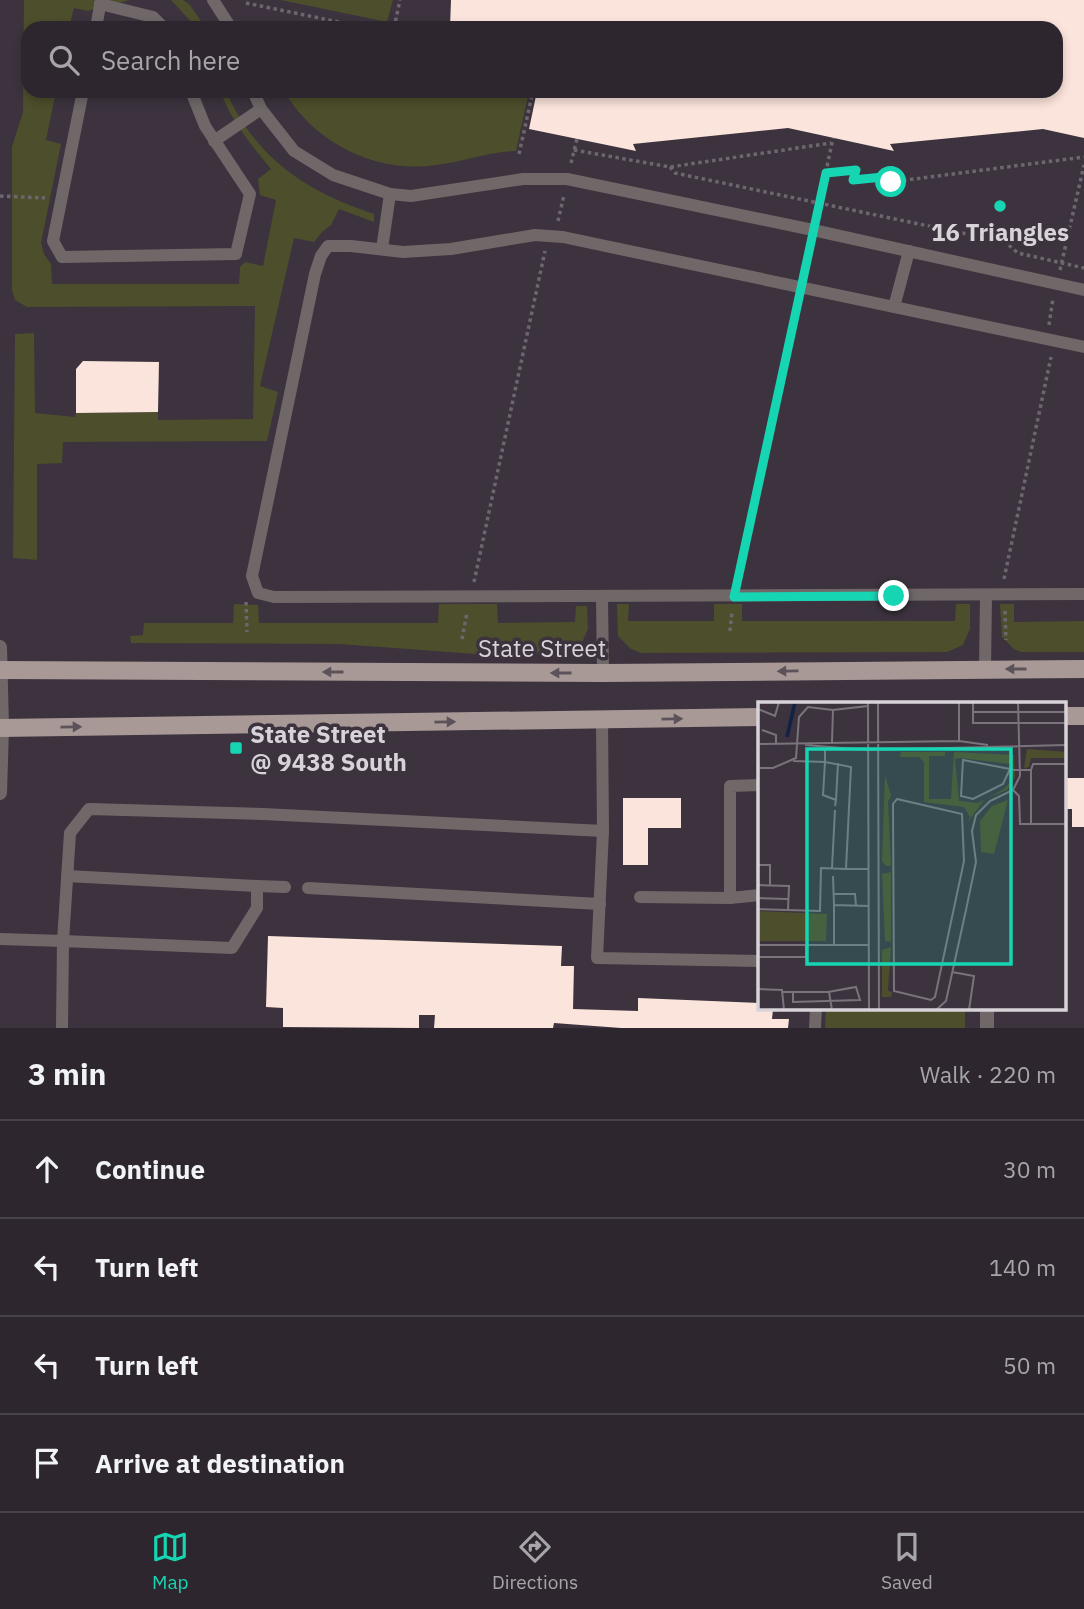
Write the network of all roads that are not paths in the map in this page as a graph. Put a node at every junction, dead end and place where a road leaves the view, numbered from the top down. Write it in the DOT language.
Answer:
graph roads {
  1 [pos="213,0"];
  2 [pos="101,2"];
  3 [pos="97,21"];
  4 [pos="157,21"];
  5 [pos="226,21"];
  6 [pos="82,98"];
  7 [pos="194,98"];
  8 [pos="256,98"];
  9 [pos="261,109"];
  10 [pos="214,141"];
  11 [pos="390,194"];
  12 [pos="382,249"];
  13 [pos="909,251"];
  14 [pos="1084,290"];
  15 [pos="894,307"];
  16 [pos="1084,347"];
  17 [pos="1084,594"];
  18 [pos="986,595"];
  19 [pos="602,597"];
  20 [pos="0,647"];
  21 [pos="985,669"];
  22 [pos="1084,669"];
  23 [pos="0,670"];
  24 [pos="603,673"];
  25 [pos="1066,716"];
  26 [pos="1084,716"];
  27 [pos="758,718"];
  28 [pos="602,720"];
  29 [pos="1,728"];
  30 [pos="758,785"];
  31 [pos="0,793"];
  32 [pos="603,831"];
  33 [pos="67,876"];
  34 [pos="257,886"];
  35 [pos="285,887"];
  36 [pos="308,888"];
  37 [pos="758,895"];
  38 [pos="640,897"];
  39 [pos="730,898"];
  40 [pos="600,904"];
  41 [pos="0,939"];
  42 [pos="63,942"];
  43 [pos="758,961"];
  44 [pos="816,1010"];
  45 [pos="987,1010"];
  46 [pos="62,1028"];
  47 [pos="815,1028"];
  48 [pos="987,1028"];
  1 -- 5 [label="lane"];
  2 -- 3 [label="lane"];
  2 -- 4 [label="lane"];
  6 -- 10 [label="lane"];
  7 -- 10 [label="lane"];
  8 -- 9 [label="lane"];
  9 -- 10 [label="lane"];
  9 -- 11 [label="lane"];
  11 -- 12 [label="lane"];
  11 -- 13 [label="lane"];
  12 -- 15 [label="lane"];
  12 -- 19 [label="lane"];
  13 -- 14 [label="lane"];
  13 -- 15 [label="lane"];
  15 -- 16 [label="lane"];
  17 -- 18 [label="lane"];
  18 -- 19 [label="lane"];
  18 -- 21 [label="lane"];
  19 -- 24 [label="lane"];
  20 -- 23 [label="street"];
  22 -- 21 [label="main road, State Street, one-way"];
  21 -- 24 [label="main road, State Street, one-way"];
  24 -- 23 [label="main road, State Street, one-way"];
  23 -- 29 [label="street"];
  25 -- 26 [label="main road"];
  28 -- 27 [label="main road, one-way"];
  29 -- 28 [label="main road, one-way"];
  28 -- 32 [label="lane"];
  29 -- 31 [label="street"];
  30 -- 39 [label="lane"];
  32 -- 33 [label="lane"];
  32 -- 40 [label="lane"];
  33 -- 34 [label="lane"];
  33 -- 42 [label="lane"];
  34 -- 35 [label="lane"];
  34 -- 42 [label="lane"];
  36 -- 40 [label="lane"];
  37 -- 39 [label="lane"];
  38 -- 39 [label="lane"];
  40 -- 43 [label="lane"];
  41 -- 42 [label="lane"];
  42 -- 46 [label="lane"];
  44 -- 47 [label="lane"];
  45 -- 48 [label="street"];
}
